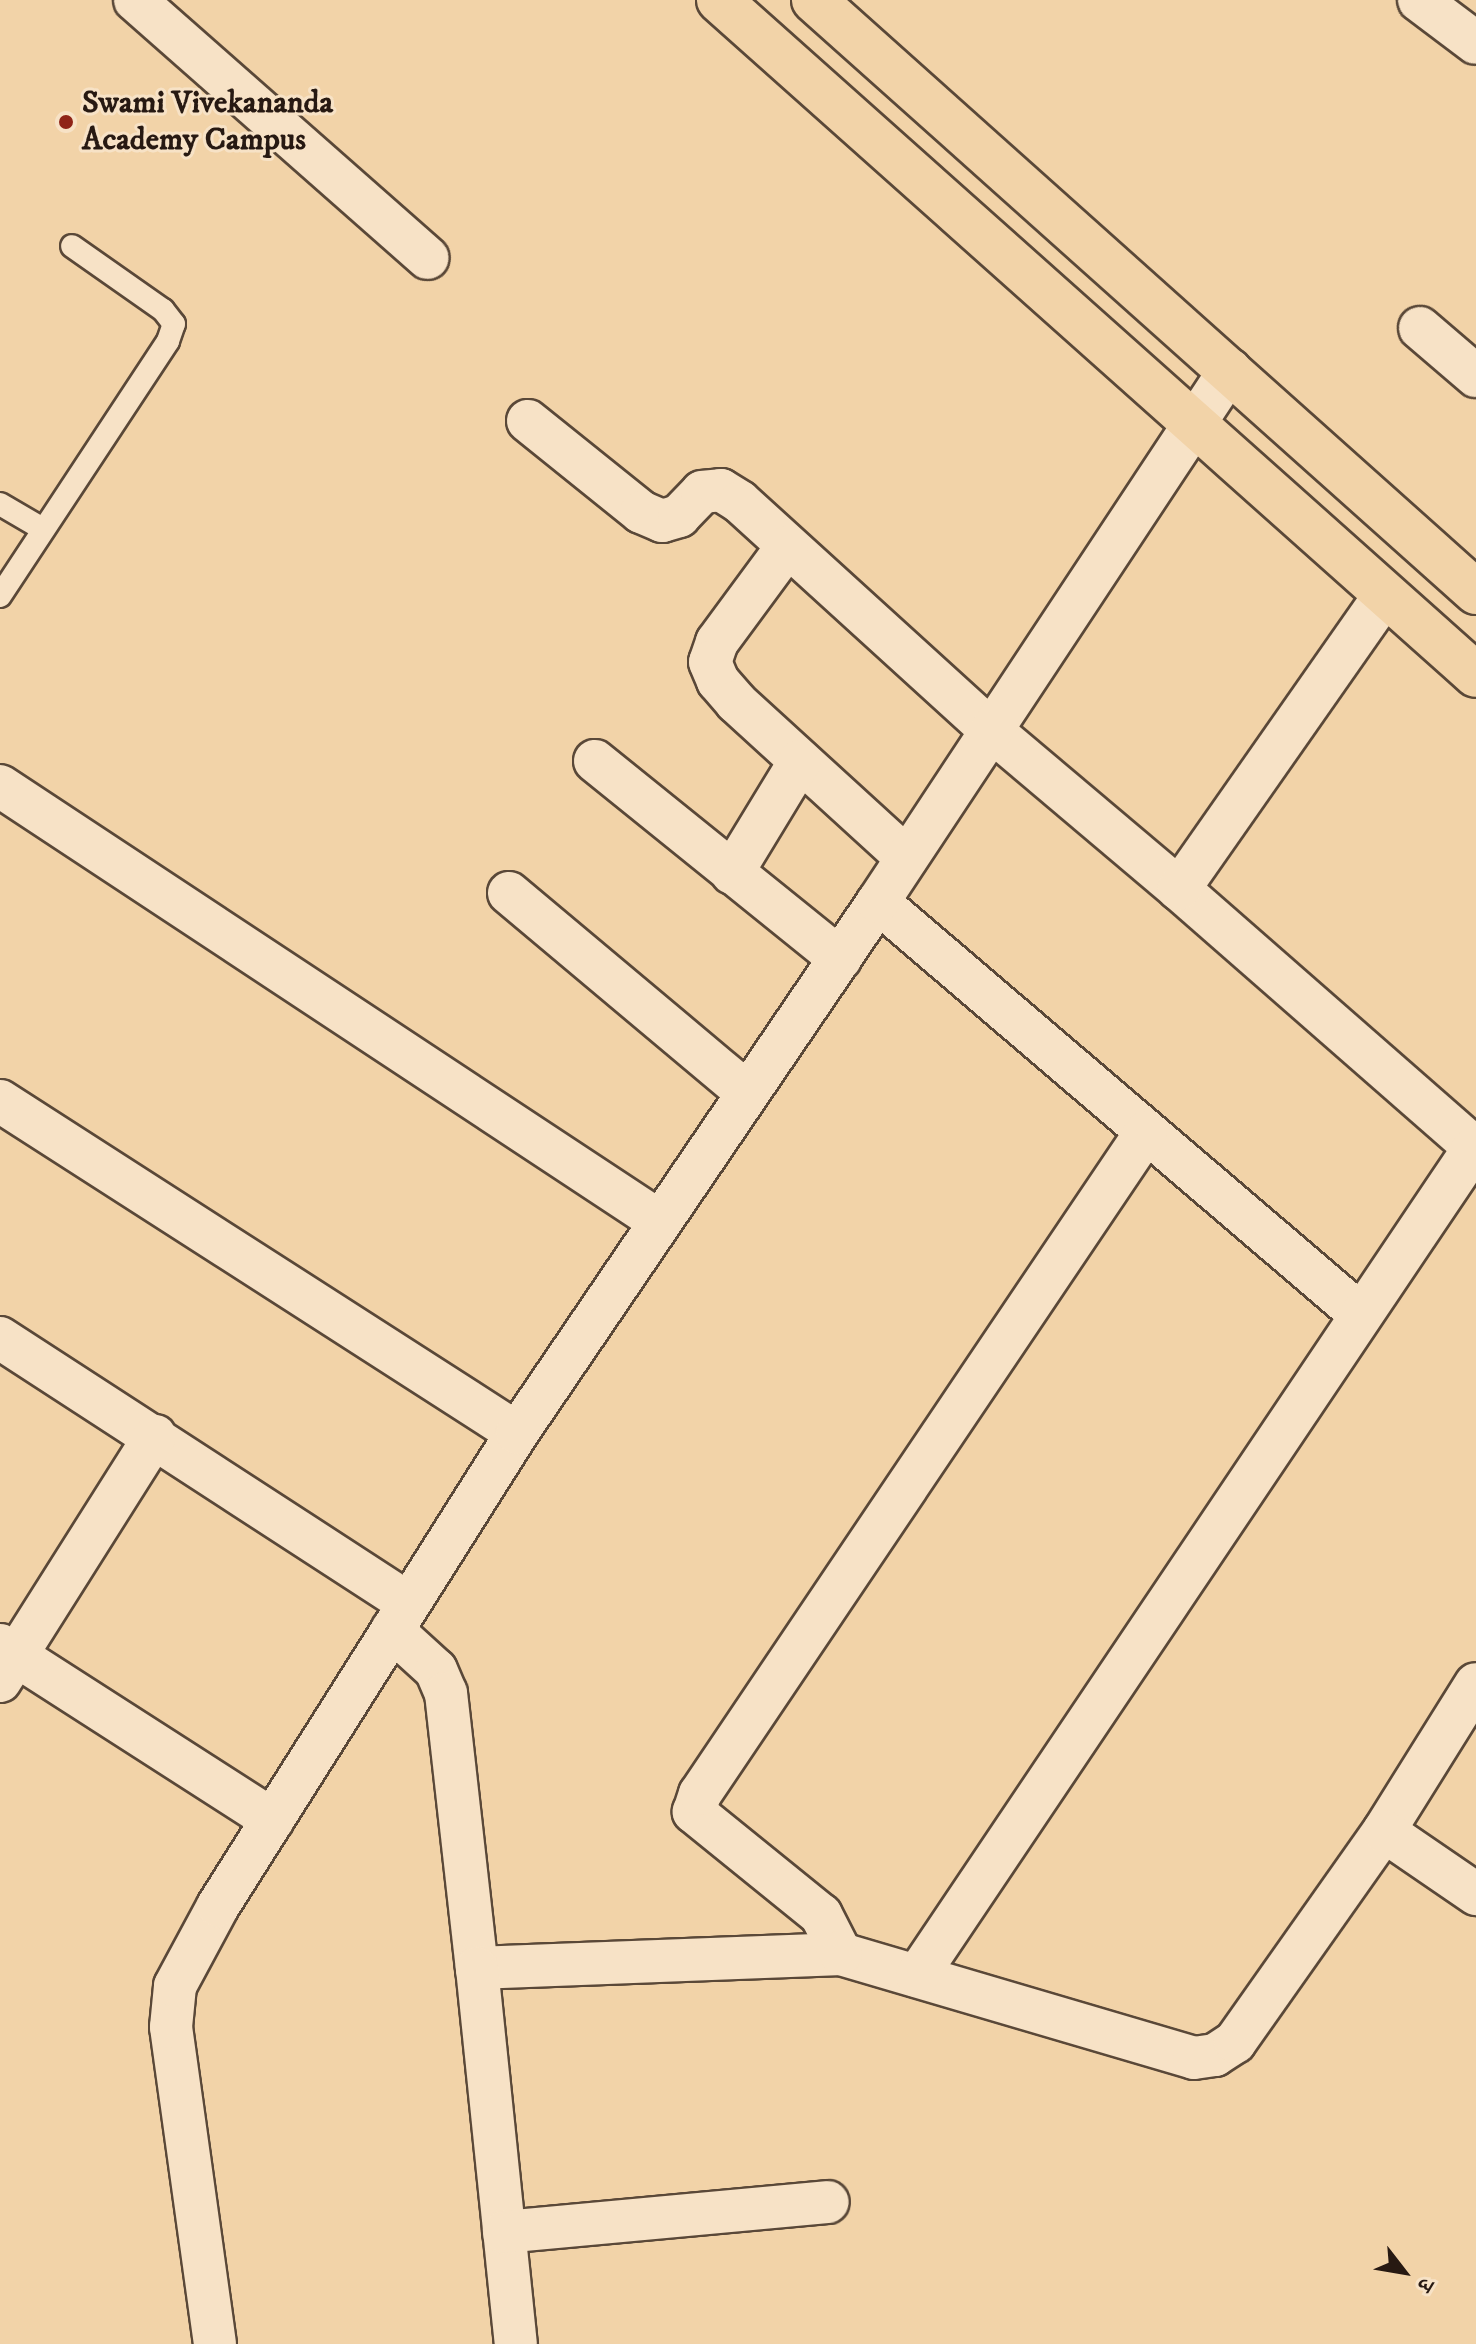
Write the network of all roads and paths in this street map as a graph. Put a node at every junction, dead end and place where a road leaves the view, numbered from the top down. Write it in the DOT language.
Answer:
graph roads {
  1 [pos="135,0"];
  2 [pos="719,0"];
  3 [pos="814,0"];
  4 [pos="1419,0"];
  5 [pos="1476,43"];
  6 [pos="72,246"];
  7 [pos="428,258"];
  8 [pos="1420,328"];
  9 [pos="1230,370"];
  10 [pos="1476,376"];
  11 [pos="528,421"];
  12 [pos="1192,422"];
  13 [pos="0,504"];
  14 [pos="43,529"];
  15 [pos="787,547"];
  16 [pos="1476,592"];
  17 [pos="0,596"];
  18 [pos="1384,596"];
  19 [pos="1476,675"];
  20 [pos="991,730"];
  21 [pos="595,761"];
  22 [pos="800,761"];
  23 [pos="0,786"];
  24 [pos="907,858"];
  25 [pos="732,873"];
  26 [pos="1179,889"];
  27 [pos="509,893"];
  28 [pos="878,902"];
  29 [pos="840,959"];
  30 [pos="747,1093"];
  31 [pos="0,1101"];
  32 [pos="1146,1132"];
  33 [pos="1475,1149"];
  34 [pos="659,1221"];
  35 [pos="1361,1315"];
  36 [pos="0,1338"];
  37 [pos="517,1433"];
  38 [pos="155,1436"];
  39 [pos="400,1616"];
  40 [pos="5,1660"];
  41 [pos="1476,1684"];
  42 [pos="273,1820"];
  43 [pos="1384,1831"];
  44 [pos="1476,1894"];
  45 [pos="841,1954"];
  46 [pos="477,1968"];
  47 [pos="917,1976"];
  48 [pos="828,2202"];
  49 [pos="504,2232"];
  50 [pos="215,2344"];
  51 [pos="516,2344"];
  1 -- 7 [label="street"];
  2 -- 12 [label="main road"];
  3 -- 9 [label="main road"];
  4 -- 5 [label="street"];
  6 -- 14 [label="lane"];
  8 -- 10 [label="street"];
  9 -- 12 [label="street"];
  9 -- 16 [label="main road"];
  11 -- 15 [label="street"];
  12 -- 18 [label="main road"];
  12 -- 20 [label="street"];
  13 -- 14 [label="lane"];
  14 -- 17 [label="lane"];
  15 -- 20 [label="street"];
  15 -- 22 [label="street"];
  18 -- 19 [label="main road"];
  18 -- 26 [label="street"];
  20 -- 24 [label="street"];
  20 -- 26 [label="street"];
  21 -- 25 [label="street"];
  22 -- 24 [label="street"];
  22 -- 25 [label="street"];
  23 -- 34 [label="street"];
  24 -- 28 [label="street"];
  25 -- 29 [label="street"];
  26 -- 33 [label="street"];
  27 -- 30 [label="street"];
  28 -- 29 [label="street"];
  28 -- 32 [label="street"];
  29 -- 30 [label="street"];
  30 -- 34 [label="street"];
  31 -- 37 [label="street"];
  32 -- 35 [label="street"];
  32 -- 45 [label="street"];
  33 -- 35 [label="street"];
  34 -- 37 [label="street"];
  35 -- 47 [label="street"];
  36 -- 38 [label="street"];
  37 -- 39 [label="street"];
  38 -- 39 [label="street"];
  38 -- 40 [label="street"];
  39 -- 42 [label="street"];
  39 -- 46 [label="street"];
  40 -- 42 [label="street"];
  41 -- 43 [label="street"];
  42 -- 50 [label="street"];
  43 -- 44 [label="street"];
  43 -- 47 [label="street"];
  45 -- 46 [label="street"];
  45 -- 47 [label="street"];
  46 -- 49 [label="street"];
  48 -- 49 [label="street"];
  49 -- 51 [label="street"];
}
